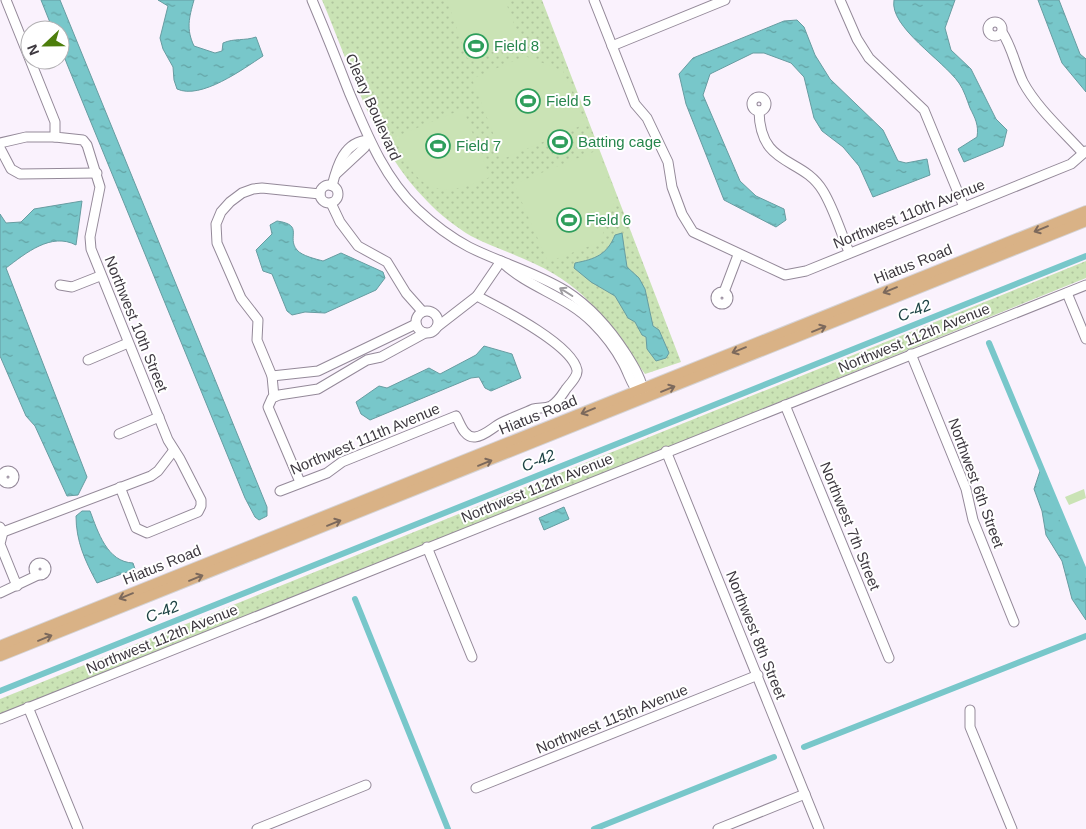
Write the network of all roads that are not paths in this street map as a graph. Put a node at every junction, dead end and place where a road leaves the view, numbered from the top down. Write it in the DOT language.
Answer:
graph roads {
  1 [pos="6,0"];
  2 [pos="312,0"];
  3 [pos="594,0"];
  4 [pos="724,0"];
  5 [pos="840,0"];
  6 [pos="1002,32"];
  7 [pos="612,46"];
  8 [pos="759,111"];
  9 [pos="55,137"];
  10 [pos="369,140"];
  11 [pos="0,143"];
  12 [pos="0,148"];
  13 [pos="1084,152"];
  14 [pos="97,173"];
  15 [pos="332,186"];
  16 [pos="320,194"];
  17 [pos="331,203"];
  18 [pos="964,207"];
  19 [pos="1086,211"];
  20 [pos="1086,221"];
  21 [pos="849,252"];
  22 [pos="738,255"];
  23 [pos="501,261"];
  24 [pos="100,276"];
  25 [pos="60,285"];
  26 [pos="1086,286"];
  27 [pos="724,292"];
  28 [pos="1068,293"];
  29 [pos="478,296"];
  30 [pos="422,311"];
  31 [pos="416,324"];
  32 [pos="437,327"];
  33 [pos="425,333"];
  34 [pos="1086,339"];
  35 [pos="128,343"];
  36 [pos="911,354"];
  37 [pos="88,360"];
  38 [pos="272,376"];
  39 [pos="641,393"];
  40 [pos="274,397"];
  41 [pos="785,404"];
  42 [pos="159,417"];
  43 [pos="119,434"];
  44 [pos="174,450"];
  45 [pos="666,451"];
  46 [pos="300,482"];
  47 [pos="120,487"];
  48 [pos="280,490"];
  49 [pos="2,530"];
  50 [pos="427,548"];
  51 [pos="38,575"];
  52 [pos="17,586"];
  53 [pos="0,593"];
  54 [pos="1014,622"];
  55 [pos="0,646"];
  56 [pos="0,656"];
  57 [pos="472,657"];
  58 [pos="889,658"];
  59 [pos="758,674"];
  60 [pos="28,707"];
  61 [pos="970,710"];
  62 [pos="0,719"];
  63 [pos="366,785"];
  64 [pos="476,788"];
  65 [pos="806,794"];
  66 [pos="78,829"];
  67 [pos="257,829"];
  68 [pos="718,829"];
  69 [pos="819,829"];
  70 [pos="1012,829"];
  1 -- 9 [label="street"];
  2 -- 10 [label="street, Cleary Boulevard"];
  3 -- 7 [label="street, Northwest 110th Avenue"];
  4 -- 7 [label="street"];
  5 -- 18 [label="street"];
  6 -- 13 [label="street"];
  7 -- 22 [label="street, Northwest 110th Avenue"];
  8 -- 21 [label="street"];
  9 -- 11 [label="street"];
  9 -- 14 [label="street, Northwest 10th Street"];
  10 -- 15 [label="street"];
  10 -- 23 [label="street, Cleary Boulevard"];
  12 -- 14 [label="street"];
  13 -- 18 [label="street, Northwest 110th Avenue"];
  14 -- 24 [label="street, Northwest 10th Street"];
  15 -- 16 [label="street"];
  15 -- 17 [label="street"];
  16 -- 17 [label="street"];
  16 -- 38 [label="street"];
  17 -- 30 [label="street"];
  18 -- 21 [label="street, Northwest 110th Avenue"];
  19 -- 39 [label="main road, Hiatus Road, one-way"];
  39 -- 20 [label="main road, Hiatus Road, one-way"];
  21 -- 22 [label="street, Northwest 110th Avenue"];
  22 -- 27 [label="street"];
  23 -- 29 [label="street"];
  23 -- 39 [label="street, Cleary Boulevard"];
  24 -- 25 [label="street"];
  24 -- 35 [label="street, Northwest 10th Street"];
  26 -- 28 [label="street, Northwest 112th Avenue"];
  28 -- 34 [label="street"];
  28 -- 36 [label="street, Northwest 112th Avenue"];
  29 -- 32 [label="street"];
  29 -- 46 [label="street, Northwest 111th Avenue"];
  30 -- 31 [label="street"];
  30 -- 32 [label="street"];
  31 -- 33 [label="street"];
  31 -- 38 [label="street"];
  32 -- 33 [label="street"];
  33 -- 40 [label="street"];
  35 -- 37 [label="street"];
  35 -- 42 [label="street, Northwest 10th Street"];
  36 -- 41 [label="street, Northwest 112th Avenue"];
  36 -- 54 [label="street, Northwest 6th Street"];
  38 -- 40 [label="street"];
  39 -- 55 [label="main road, Hiatus Road, one-way"];
  56 -- 39 [label="main road, Hiatus Road, one-way"];
  40 -- 46 [label="street"];
  41 -- 45 [label="street, Northwest 112th Avenue"];
  41 -- 58 [label="street, Northwest 7th Street"];
  42 -- 43 [label="street"];
  42 -- 44 [label="street, Northwest 10th Street"];
  44 -- 47 [label="street"];
  44 -- 47 [label="street, Northwest 10th Street"];
  45 -- 50 [label="street, Northwest 112th Avenue"];
  45 -- 59 [label="street, Northwest 8th Street"];
  46 -- 48 [label="street, Northwest 111th Avenue"];
  47 -- 49 [label="street"];
  49 -- 52 [label="street"];
  50 -- 57 [label="street"];
  50 -- 60 [label="street, Northwest 112th Avenue"];
  51 -- 52 [label="street"];
  52 -- 53 [label="street"];
  59 -- 64 [label="street, Northwest 115th Avenue"];
  59 -- 65 [label="street, Northwest 8th Street"];
  60 -- 62 [label="street, Northwest 112th Avenue"];
  60 -- 66 [label="street"];
  61 -- 70 [label="street"];
  63 -- 67 [label="street"];
  65 -- 68 [label="street"];
  65 -- 69 [label="street, Northwest 8th Street"];
}
